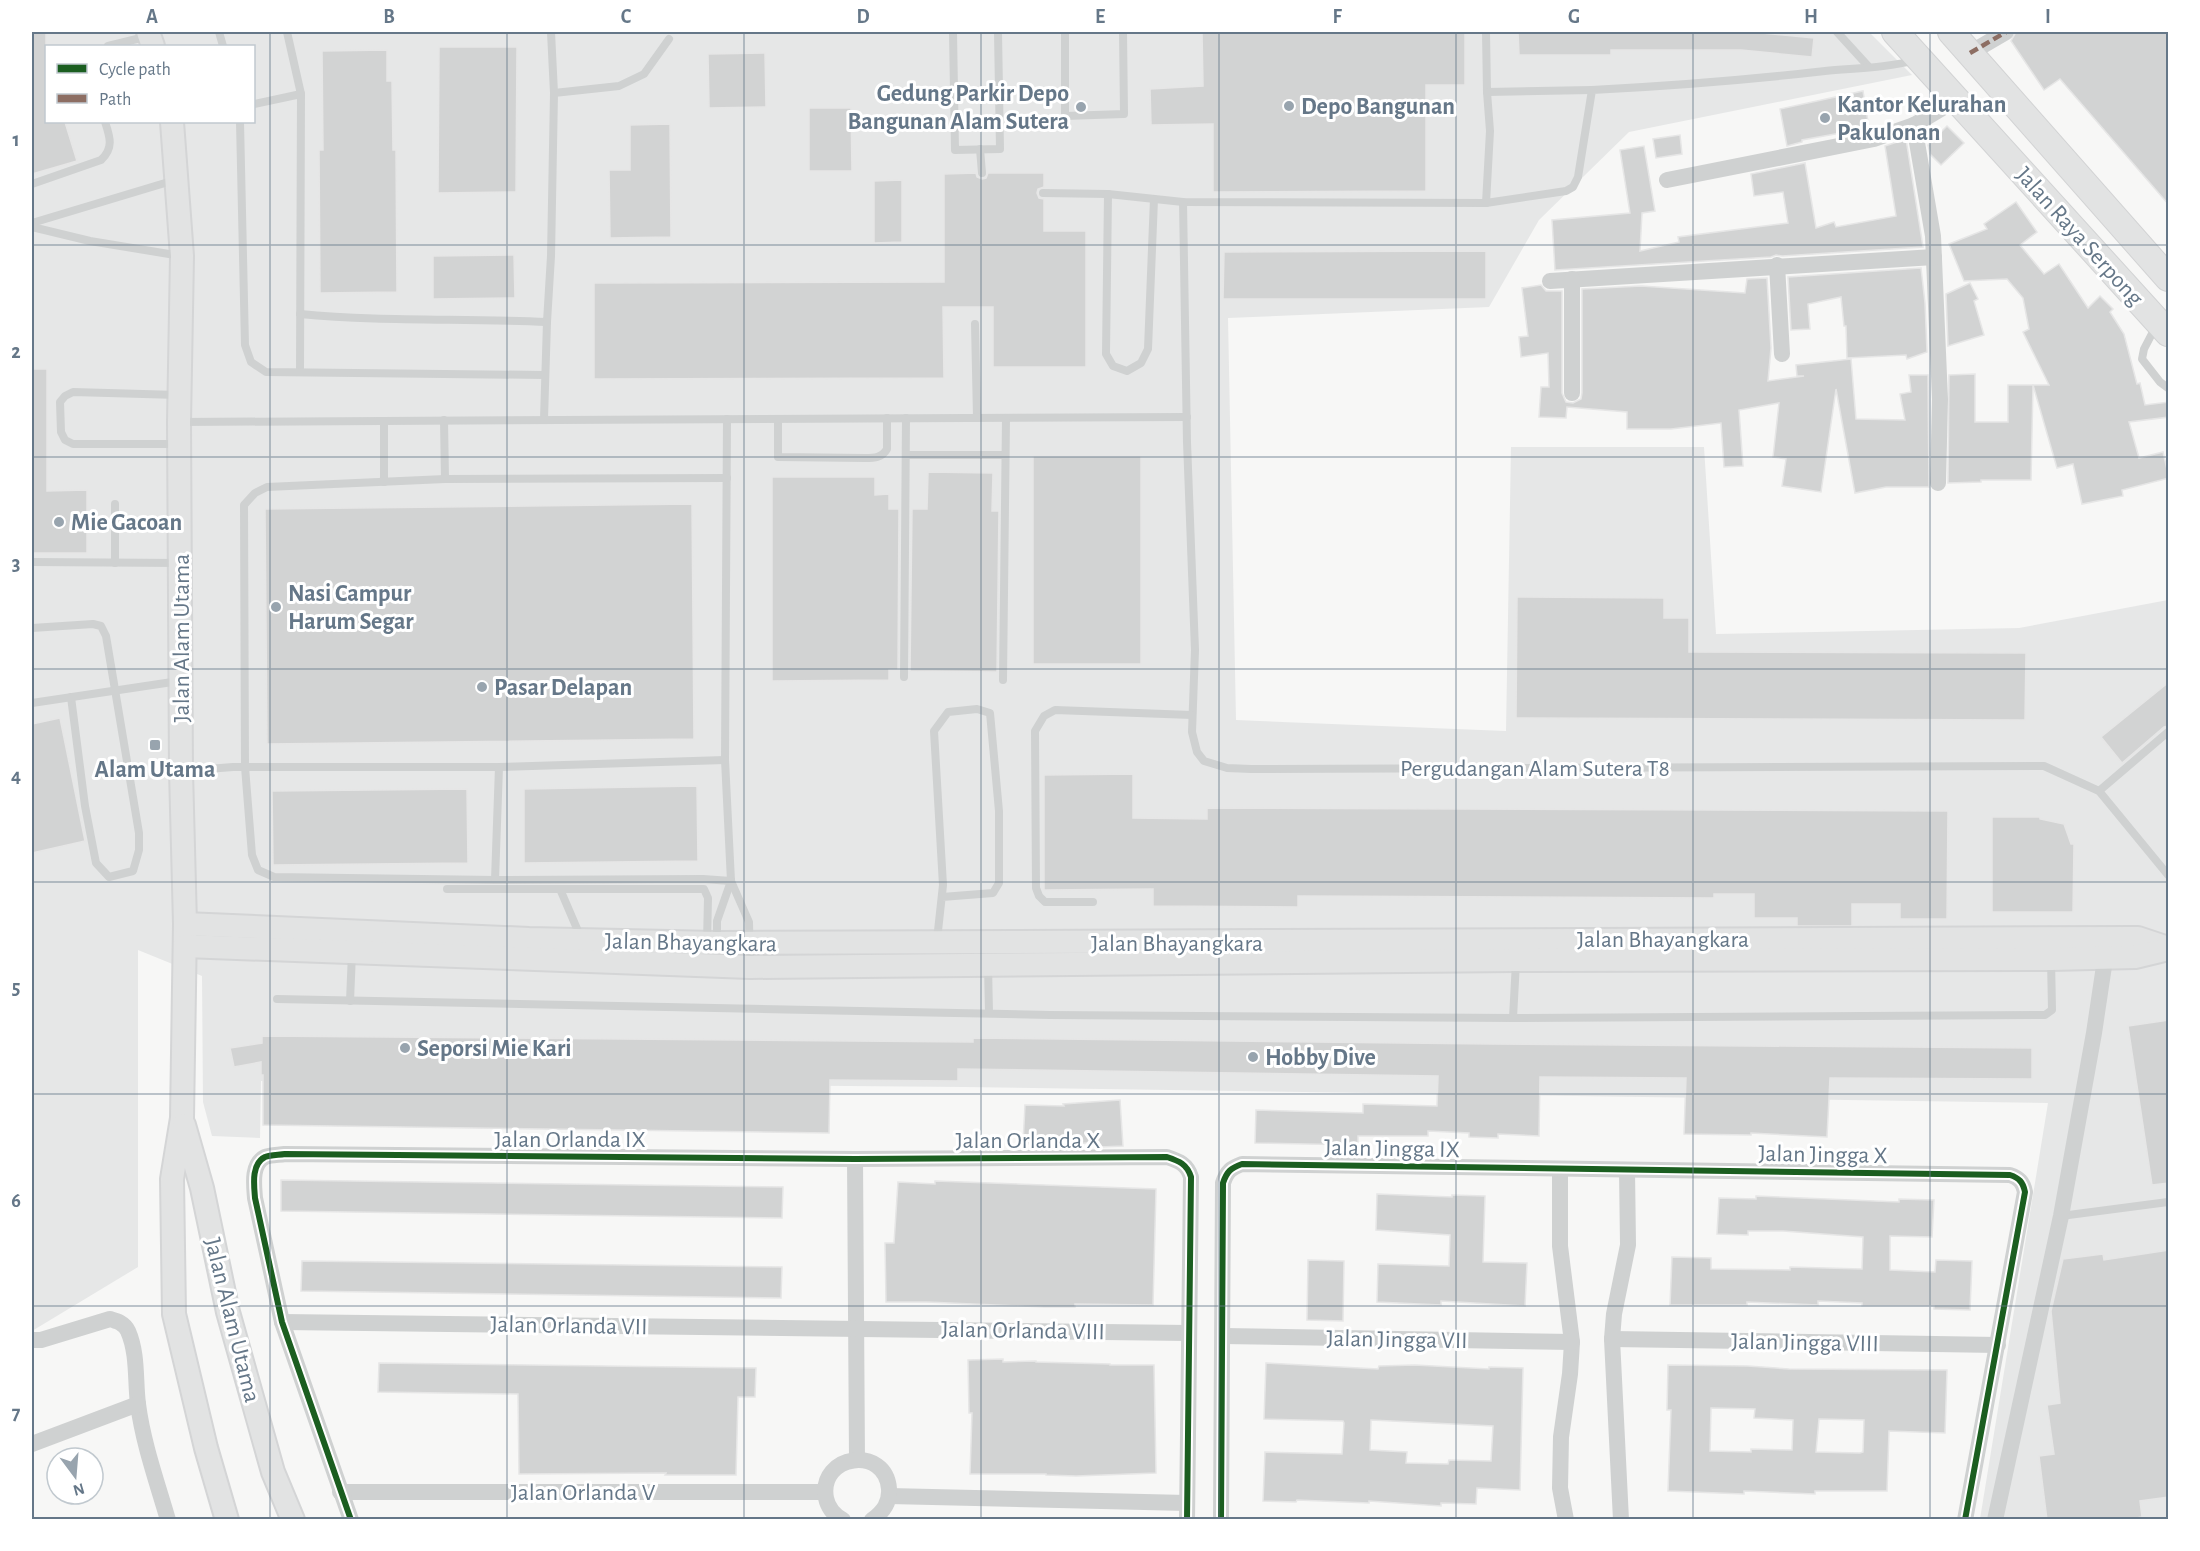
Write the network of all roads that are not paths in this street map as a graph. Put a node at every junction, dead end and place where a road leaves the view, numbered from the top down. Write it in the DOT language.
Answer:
graph roads {
  1 [pos="287,32"];
  2 [pos="551,32"];
  3 [pos="953,32"];
  4 [pos="998,32"];
  5 [pos="1065,32"];
  6 [pos="1123,32"];
  7 [pos="1486,32"];
  8 [pos="1838,32"];
  9 [pos="1895,32"];
  10 [pos="1951,32"];
  11 [pos="2006,32"];
  12 [pos="150,38"];
  13 [pos="669,39"];
  14 [pos="113,45"];
  15 [pos="1970,53"];
  16 [pos="1918,59"];
  17 [pos="1868,66"];
  18 [pos="1592,90"];
  19 [pos="1487,92"];
  20 [pos="554,93"];
  21 [pos="301,94"];
  22 [pos="1956,100"];
  23 [pos="255,104"];
  24 [pos="105,123"];
  25 [pos="172,123"];
  26 [pos="240,123"];
  27 [pos="1914,125"];
  28 [pos="980,149"];
  29 [pos="982,173"];
  30 [pos="176,179"];
  31 [pos="1667,180"];
  32 [pos="32,184"];
  33 [pos="1044,193"];
  34 [pos="1108,194"];
  35 [pos="1154,200"];
  36 [pos="1184,202"];
  37 [pos="1486,203"];
  38 [pos="32,223"];
  39 [pos="32,227"];
  40 [pos="182,256"];
  41 [pos="1934,257"];
  42 [pos="1776,265"];
  43 [pos="2169,278"];
  44 [pos="1572,279"];
  45 [pos="1550,281"];
  46 [pos="300,314"];
  47 [pos="547,322"];
  48 [pos="975,324"];
  49 [pos="2163,328"];
  50 [pos="1782,354"];
  51 [pos="300,372"];
  52 [pos="544,375"];
  53 [pos="2169,388"];
  54 [pos="1572,393"];
  55 [pos="179,396"];
  56 [pos="1187,417"];
  57 [pos="887,418"];
  58 [pos="906,418"];
  59 [pos="977,418"];
  60 [pos="1006,418"];
  61 [pos="544,419"];
  62 [pos="728,419"];
  63 [pos="778,419"];
  64 [pos="444,420"];
  65 [pos="384,421"];
  66 [pos="179,433"];
  67 [pos="906,455"];
  68 [pos="1005,455"];
  69 [pos="727,478"];
  70 [pos="444,479"];
  71 [pos="384,482"];
  72 [pos="1938,483"];
  73 [pos="115,504"];
  74 [pos="32,562"];
  75 [pos="115,563"];
  76 [pos="180,563"];
  77 [pos="32,628"];
  78 [pos="904,677"];
  79 [pos="1003,680"];
  80 [pos="182,681"];
  81 [pos="116,691"];
  82 [pos="71,697"];
  83 [pos="32,703"];
  84 [pos="1192,715"];
  85 [pos="2169,732"];
  86 [pos="724,760"];
  87 [pos="245,767"];
  88 [pos="499,767"];
  89 [pos="181,771"];
  90 [pos="2099,790"];
  91 [pos="2169,875"];
  92 [pos="495,880"];
  93 [pos="731,881"];
  94 [pos="447,889"];
  95 [pos="560,890"];
  96 [pos="942,897"];
  97 [pos="1093,902"];
  98 [pos="185,935"];
  99 [pos="583,941"];
  100 [pos="712,943"];
  101 [pos="751,943"];
  102 [pos="937,943"];
  103 [pos="2107,948"];
  104 [pos="2169,948"];
  105 [pos="352,952"];
  106 [pos="2051,958"];
  107 [pos="1516,960"];
  108 [pos="987,965"];
  109 [pos="713,966"];
  110 [pos="750,968"];
  111 [pos="277,999"];
  112 [pos="351,1001"];
  113 [pos="989,1013"];
  114 [pos="1513,1018"];
  115 [pos="182,1118"];
  116 [pos="855,1159"];
  117 [pos="1560,1169"];
  118 [pos="1627,1170"];
  119 [pos="2169,1202"];
  120 [pos="2061,1216"];
  121 [pos="282,1322"];
  122 [pos="856,1328"];
  123 [pos="1190,1333"];
  124 [pos="1223,1336"];
  125 [pos="1612,1339"];
  126 [pos="32,1340"];
  127 [pos="1572,1342"];
  128 [pos="1998,1345"];
  129 [pos="138,1404"];
  130 [pos="32,1444"];
  131 [pos="857,1460"];
  132 [pos="340,1492"];
  133 [pos="825,1492"];
  134 [pos="887,1507"];
  135 [pos="1187,1511"];
  136 [pos="835,1517"];
  137 [pos="168,1520"];
  138 [pos="228,1520"];
  139 [pos="293,1520"];
  140 [pos="351,1520"];
  141 [pos="872,1520"];
  142 [pos="1221,1520"];
  143 [pos="1566,1520"];
  144 [pos="1621,1520"];
  145 [pos="1965,1520"];
  146 [pos="1995,1520"];
  1 -- 21 [label="lane"];
  2 -- 20 [label="lane"];
  3 -- 28 [label="lane"];
  4 -- 28 [label="lane"];
  5 -- 6 [label="lane"];
  7 -- 19 [label="lane"];
  8 -- 17 [label="lane"];
  9 -- 16 [label="main road, Jalan Raya Serpong"];
  10 -- 15 [label="main road, Jalan Raya Serpong"];
  11 -- 15 [label="street"];
  12 -- 14 [label="lane"];
  13 -- 20 [label="lane"];
  15 -- 43 [label="main road, Jalan Raya Serpong"];
  16 -- 17 [label="lane"];
  16 -- 22 [label="main road, Jalan Raya Serpong"];
  17 -- 18 [label="lane"];
  18 -- 19 [label="lane"];
  18 -- 37 [label="lane"];
  19 -- 37 [label="lane"];
  20 -- 47 [label="lane"];
  21 -- 23 [label="lane"];
  21 -- 46 [label="lane"];
  22 -- 27 [label="street"];
  22 -- 49 [label="main road, Jalan Raya Serpong"];
  24 -- 32 [label="lane"];
  25 -- 30 [label="main road, Jalan Alam Utama"];
  26 -- 51 [label="lane"];
  27 -- 31 [label="street"];
  27 -- 41 [label="street"];
  28 -- 29 [label="lane"];
  30 -- 38 [label="lane"];
  30 -- 40 [label="main road, Jalan Alam Utama"];
  33 -- 34 [label="lane"];
  34 -- 35 [label="lane"];
  34 -- 35 [label="lane"];
  35 -- 36 [label="lane"];
  36 -- 37 [label="lane"];
  36 -- 56 [label="lane, Pergudangan Alam Sutera T8"];
  39 -- 40 [label="lane"];
  40 -- 55 [label="main road, Jalan Alam Utama"];
  41 -- 42 [label="street"];
  41 -- 72 [label="street"];
  42 -- 44 [label="street"];
  42 -- 50 [label="street"];
  44 -- 45 [label="street"];
  44 -- 54 [label="street"];
  46 -- 47 [label="lane"];
  46 -- 51 [label="lane"];
  47 -- 52 [label="lane"];
  48 -- 59 [label="lane"];
  49 -- 53 [label="lane"];
  51 -- 52 [label="lane"];
  52 -- 61 [label="lane"];
  55 -- 66 [label="main road, Jalan Alam Utama"];
  55 -- 66 [label="lane"];
  56 -- 60 [label="lane"];
  56 -- 84 [label="lane, Pergudangan Alam Sutera T8"];
  57 -- 58 [label="lane"];
  57 -- 63 [label="lane"];
  57 -- 63 [label="lane"];
  58 -- 59 [label="lane"];
  58 -- 67 [label="lane"];
  59 -- 60 [label="lane"];
  60 -- 68 [label="lane"];
  61 -- 62 [label="lane"];
  61 -- 64 [label="lane"];
  62 -- 63 [label="lane"];
  62 -- 69 [label="lane"];
  64 -- 65 [label="lane"];
  64 -- 70 [label="lane"];
  65 -- 66 [label="lane"];
  65 -- 71 [label="lane"];
  66 -- 76 [label="main road, Jalan Alam Utama"];
  67 -- 68 [label="lane"];
  67 -- 78 [label="lane"];
  68 -- 79 [label="lane"];
  69 -- 70 [label="lane"];
  69 -- 86 [label="lane"];
  70 -- 71 [label="lane"];
  71 -- 87 [label="lane"];
  73 -- 75 [label="lane"];
  74 -- 75 [label="lane"];
  75 -- 76 [label="lane"];
  76 -- 80 [label="main road, Jalan Alam Utama"];
  77 -- 81 [label="lane"];
  80 -- 81 [label="lane"];
  80 -- 89 [label="main road, Jalan Alam Utama"];
  81 -- 82 [label="lane"];
  81 -- 82 [label="lane"];
  82 -- 83 [label="lane"];
  84 -- 90 [label="lane, Pergudangan Alam Sutera T8"];
  84 -- 97 [label="lane"];
  85 -- 90 [label="lane"];
  86 -- 88 [label="lane"];
  86 -- 93 [label="lane"];
  87 -- 88 [label="lane"];
  87 -- 89 [label="lane"];
  87 -- 92 [label="lane"];
  88 -- 92 [label="lane"];
  89 -- 98 [label="main road, Jalan Alam Utama"];
  90 -- 91 [label="lane, Pergudangan Alam Sutera T8"];
  92 -- 93 [label="lane"];
  93 -- 100 [label="lane"];
  93 -- 101 [label="lane"];
  94 -- 95 [label="lane"];
  95 -- 99 [label="lane"];
  95 -- 100 [label="lane"];
  96 -- 96 [label="lane"];
  96 -- 102 [label="lane"];
  98 -- 99 [label="main road, Jalan Bhayangkara"];
  98 -- 105 [label="main road, Jalan Bhayangkara"];
  98 -- 115 [label="main road, Jalan Alam Utama"];
  99 -- 100 [label="main road, Jalan Bhayangkara"];
  100 -- 101 [label="main road, Jalan Bhayangkara"];
  100 -- 109 [label="lane"];
  101 -- 102 [label="main road, Jalan Bhayangkara"];
  101 -- 110 [label="lane"];
  102 -- 103 [label="main road, Jalan Bhayangkara"];
  103 -- 104 [label="main road, Jalan Bhayangkara"];
  103 -- 106 [label="main road, Jalan Bhayangkara"];
  103 -- 120 [label="street"];
  105 -- 109 [label="main road, Jalan Bhayangkara"];
  105 -- 112 [label="lane"];
  106 -- 107 [label="main road, Jalan Bhayangkara"];
  106 -- 114 [label="lane"];
  107 -- 108 [label="main road, Jalan Bhayangkara"];
  107 -- 114 [label="lane"];
  108 -- 110 [label="main road, Jalan Bhayangkara"];
  108 -- 113 [label="lane"];
  109 -- 110 [label="main road, Jalan Bhayangkara"];
  111 -- 112 [label="lane"];
  112 -- 113 [label="lane"];
  113 -- 114 [label="lane"];
  115 -- 138 [label="main road, Jalan Alam Utama"];
  115 -- 139 [label="main road, Jalan Alam Utama"];
  116 -- 121 [label="street, Jalan Orlanda IX"];
  116 -- 122 [label="street"];
  116 -- 123 [label="street, Jalan Orlanda X"];
  117 -- 118 [label="street, Jalan Jingga IX"];
  117 -- 124 [label="street, Jalan Jingga IX"];
  117 -- 127 [label="street"];
  118 -- 125 [label="street"];
  118 -- 128 [label="street, Jalan Jingga X"];
  119 -- 120 [label="lane"];
  120 -- 146 [label="street"];
  121 -- 122 [label="street, Jalan Orlanda VII"];
  121 -- 132 [label="street"];
  122 -- 123 [label="street, Jalan Orlanda VIII"];
  122 -- 131 [label="street"];
  123 -- 135 [label="street"];
  124 -- 127 [label="street, Jalan Jingga VII"];
  124 -- 142 [label="street"];
  125 -- 128 [label="street, Jalan Jingga VIII"];
  125 -- 144 [label="street"];
  126 -- 129 [label="street"];
  127 -- 143 [label="street"];
  128 -- 145 [label="street"];
  129 -- 130 [label="street"];
  129 -- 137 [label="street"];
  131 -- 133 [label="street"];
  131 -- 134 [label="street"];
  132 -- 133 [label="street, Jalan Orlanda V"];
  132 -- 140 [label="street"];
  133 -- 136 [label="street"];
  134 -- 135 [label="street"];
  134 -- 141 [label="street"];
}
